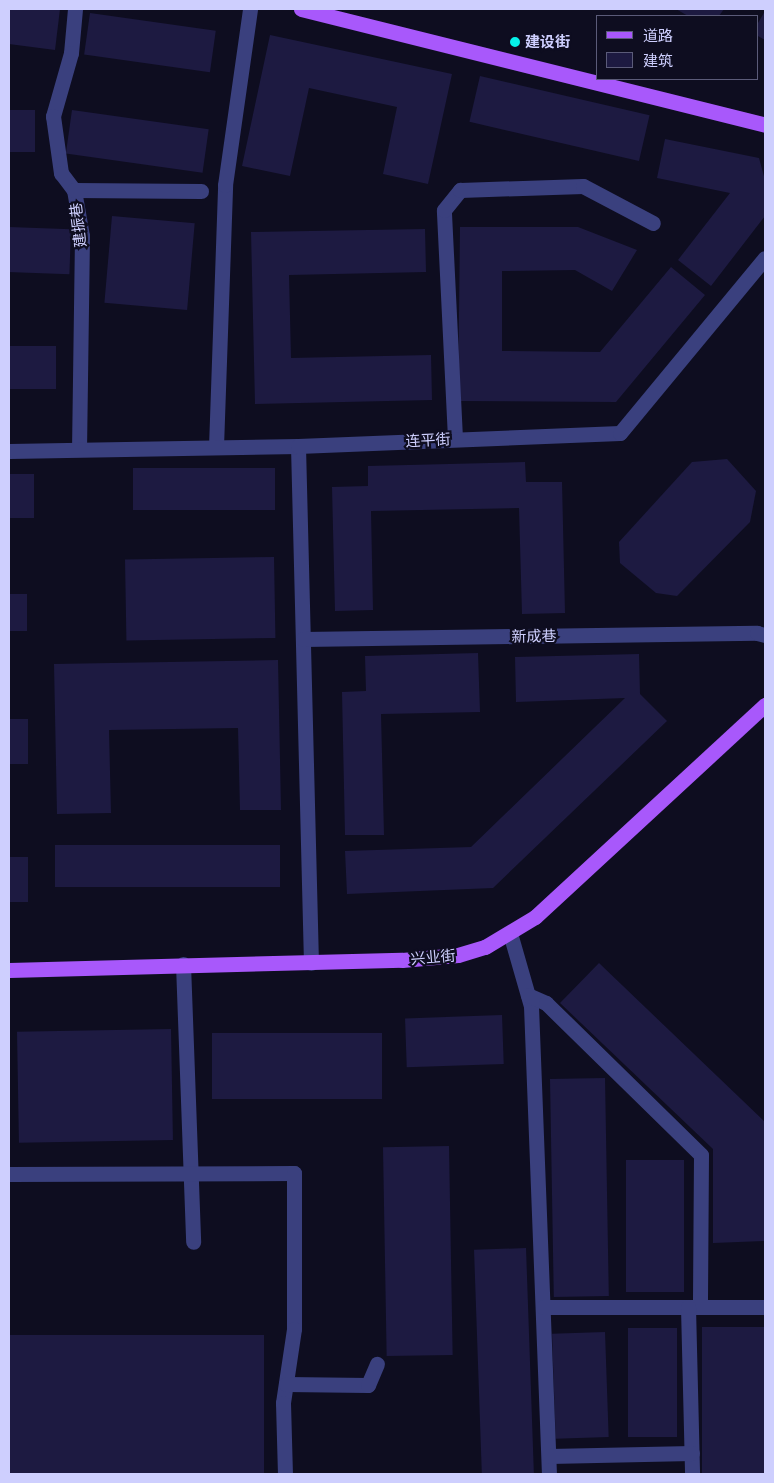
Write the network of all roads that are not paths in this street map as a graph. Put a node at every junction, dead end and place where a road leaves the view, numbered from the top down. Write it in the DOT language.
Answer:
graph roads {
  1 [pos="75,9"];
  2 [pos="250,9"];
  3 [pos="301,9"];
  4 [pos="765,125"];
  5 [pos="74,190"];
  6 [pos="201,190"];
  7 [pos="653,222"];
  8 [pos="765,258"];
  9 [pos="455,438"];
  10 [pos="298,446"];
  11 [pos="216,447"];
  12 [pos="79,449"];
  13 [pos="9,451"];
  14 [pos="765,635"];
  15 [pos="303,639"];
  16 [pos="765,705"];
  17 [pos="510,933"];
  18 [pos="311,963"];
  19 [pos="183,964"];
  20 [pos="9,970"];
  21 [pos="528,996"];
  22 [pos="9,1174"];
  23 [pos="192,1174"];
  24 [pos="194,1242"];
  25 [pos="543,1307"];
  26 [pos="694,1307"];
  27 [pos="765,1307"];
  28 [pos="377,1364"];
  29 [pos="286,1384"];
  30 [pos="692,1453"];
  31 [pos="549,1456"];
  32 [pos="285,1474"];
  33 [pos="549,1474"];
  34 [pos="692,1474"];
  1 -- 5 [label="street, 建振巷"];
  2 -- 11 [label="street"];
  3 -- 4 [label="main road"];
  5 -- 6 [label="street"];
  5 -- 12 [label="street, 建振巷"];
  7 -- 9 [label="street"];
  8 -- 9 [label="street, 连平街"];
  9 -- 10 [label="street, 连平街"];
  10 -- 11 [label="street, 连平街"];
  10 -- 15 [label="street"];
  11 -- 12 [label="street, 连平街"];
  12 -- 13 [label="street, 连平街"];
  14 -- 15 [label="street, 新成巷"];
  15 -- 18 [label="street"];
  16 -- 17 [label="main road, 兴业街"];
  17 -- 18 [label="main road, 兴业街"];
  17 -- 21 [label="street"];
  18 -- 19 [label="main road, 兴业街"];
  19 -- 20 [label="main road, 兴业街"];
  19 -- 23 [label="street"];
  21 -- 25 [label="street"];
  21 -- 26 [label="street"];
  22 -- 23 [label="street"];
  23 -- 24 [label="street"];
  23 -- 29 [label="street"];
  25 -- 26 [label="street"];
  25 -- 31 [label="street"];
  26 -- 27 [label="street"];
  26 -- 30 [label="street"];
  28 -- 29 [label="street"];
  29 -- 32 [label="street"];
  30 -- 31 [label="street"];
  30 -- 34 [label="street"];
  31 -- 33 [label="street"];
}
